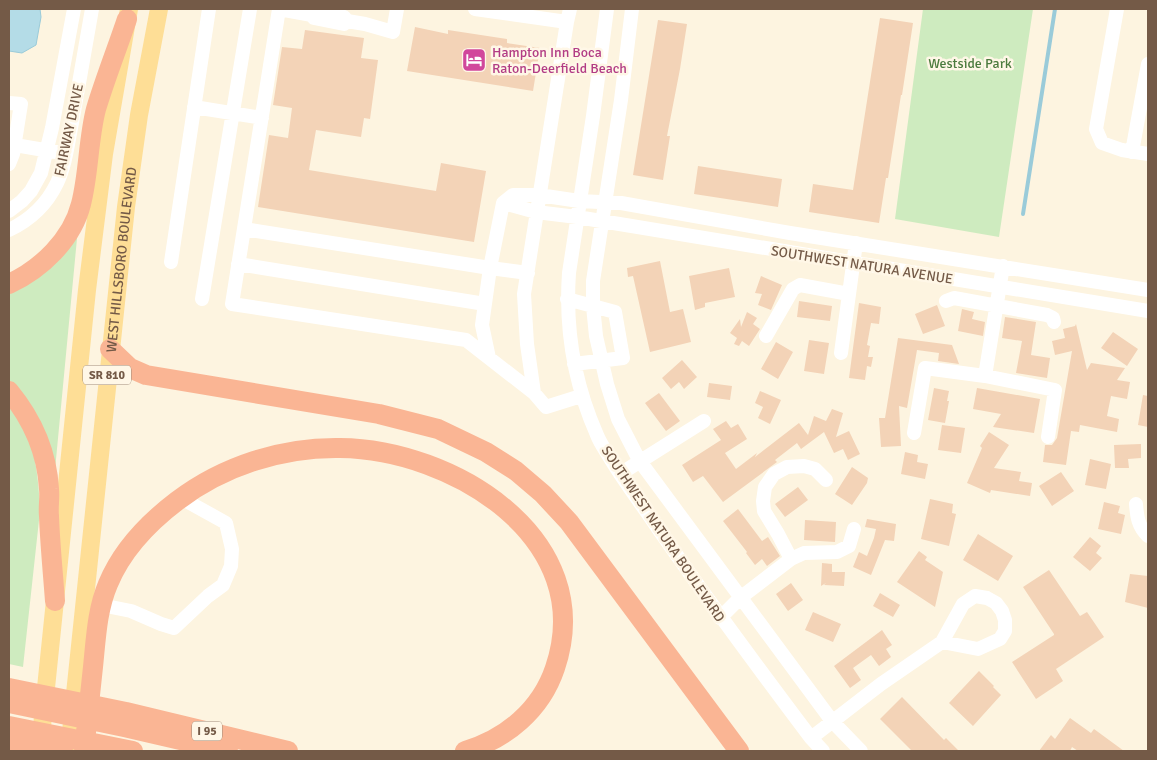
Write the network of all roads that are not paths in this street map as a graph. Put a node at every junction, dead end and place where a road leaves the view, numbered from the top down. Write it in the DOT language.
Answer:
graph roads {
  1 [pos="74,9"];
  2 [pos="92,9"];
  3 [pos="158,9"];
  4 [pos="209,9"];
  5 [pos="250,9"];
  6 [pos="279,9"];
  7 [pos="397,9"];
  8 [pos="475,9"];
  9 [pos="606,9"];
  10 [pos="632,9"];
  11 [pos="1117,9"];
  12 [pos="128,14"];
  13 [pos="568,16"];
  14 [pos="1148,64"];
  15 [pos="9,102"];
  16 [pos="194,107"];
  17 [pos="233,113"];
  18 [pos="262,118"];
  19 [pos="13,141"];
  20 [pos="47,150"];
  21 [pos="1132,152"];
  22 [pos="66,153"];
  23 [pos="1148,154"];
  24 [pos="9,164"];
  25 [pos="539,195"];
  26 [pos="579,201"];
  27 [pos="605,202"];
  28 [pos="503,203"];
  29 [pos="9,211"];
  30 [pos="536,212"];
  31 [pos="683,214"];
  32 [pos="577,217"];
  33 [pos="602,222"];
  34 [pos="244,229"];
  35 [pos="9,230"];
  36 [pos="679,234"];
  37 [pos="856,243"];
  38 [pos="171,262"];
  39 [pos="853,263"];
  40 [pos="238,264"];
  41 [pos="1003,266"];
  42 [pos="490,268"];
  43 [pos="528,273"];
  44 [pos="9,284"];
  45 [pos="1000,287"];
  46 [pos="1148,290"];
  47 [pos="849,294"];
  48 [pos="202,299"];
  49 [pos="567,299"];
  50 [pos="946,300"];
  51 [pos="485,304"];
  52 [pos="593,306"];
  53 [pos="997,306"];
  54 [pos="1148,311"];
  55 [pos="1054,322"];
  56 [pos="766,336"];
  57 [pos="110,350"];
  58 [pos="841,353"];
  59 [pos="488,358"];
  60 [pos="601,361"];
  61 [pos="574,364"];
  62 [pos="985,376"];
  63 [pos="9,392"];
  64 [pos="534,393"];
  65 [pos="581,396"];
  66 [pos="704,420"];
  67 [pos="914,432"];
  68 [pos="1048,437"];
  69 [pos="639,460"];
  70 [pos="620,474"];
  71 [pos="826,480"];
  72 [pos="181,498"];
  73 [pos="1136,504"];
  74 [pos="854,529"];
  75 [pos="1148,536"];
  76 [pos="791,559"];
  77 [pos="740,598"];
  78 [pos="55,601"];
  79 [pos="101,605"];
  80 [pos="720,618"];
  81 [pos="942,642"];
  82 [pos="9,677"];
  83 [pos="9,688"];
  84 [pos="81,702"];
  85 [pos="9,703"];
  86 [pos="125,720"];
  87 [pos="832,721"];
  88 [pos="9,726"];
  89 [pos="810,738"];
  90 [pos="9,740"];
  91 [pos="70,750"];
  92 [pos="128,750"];
  93 [pos="9,751"];
  94 [pos="14,751"];
  95 [pos="40,751"];
  96 [pos="228,751"];
  97 [pos="288,751"];
  98 [pos="465,751"];
  99 [pos="739,751"];
  100 [pos="823,751"];
  101 [pos="861,751"];
  1 -- 20 [label="street, FAIRWAY DRIVE"];
  2 -- 22 [label="street, FAIRWAY DRIVE"];
  3 -- 57 [label="main road, WEST HILLSBORO BOULEVARD / SR 810"];
  4 -- 16 [label="street"];
  5 -- 17 [label="street"];
  6 -- 7 [label="street"];
  6 -- 18 [label="street"];
  8 -- 13 [label="street"];
  9 -- 26 [label="street, SOUTHWEST NATURA BOULEVARD"];
  10 -- 27 [label="street, SOUTHWEST NATURA BOULEVARD"];
  11 -- 21 [label="street"];
  12 -- 44 [label="highway"];
  12 -- 78 [label="main road, WEST HILLSBORO BOULEVARD / SR 810"];
  13 -- 25 [label="street"];
  14 -- 21 [label="street"];
  15 -- 19 [label="street"];
  16 -- 17 [label="street"];
  16 -- 38 [label="street"];
  17 -- 18 [label="street"];
  17 -- 48 [label="street"];
  18 -- 34 [label="street"];
  19 -- 20 [label="street"];
  19 -- 24 [label="street"];
  20 -- 22 [label="street"];
  20 -- 29 [label="street, FAIRWAY DRIVE"];
  21 -- 23 [label="street"];
  22 -- 35 [label="street, FAIRWAY DRIVE"];
  25 -- 26 [label="street, SOUTHWEST NATURA AVENUE"];
  25 -- 28 [label="street, SOUTHWEST NATURA AVENUE"];
  25 -- 30 [label="street"];
  26 -- 27 [label="street, SOUTHWEST NATURA AVENUE"];
  26 -- 32 [label="street, SOUTHWEST NATURA BOULEVARD"];
  27 -- 31 [label="street, SOUTHWEST NATURA AVENUE"];
  27 -- 33 [label="street, SOUTHWEST NATURA BOULEVARD"];
  28 -- 30 [label="street, SOUTHWEST NATURA AVENUE"];
  28 -- 42 [label="street"];
  30 -- 32 [label="street, SOUTHWEST NATURA AVENUE"];
  30 -- 43 [label="street"];
  31 -- 36 [label="street"];
  31 -- 37 [label="street, SOUTHWEST NATURA AVENUE"];
  32 -- 33 [label="street, SOUTHWEST NATURA AVENUE"];
  32 -- 49 [label="street, SOUTHWEST NATURA BOULEVARD"];
  33 -- 36 [label="street, SOUTHWEST NATURA AVENUE"];
  33 -- 52 [label="street, SOUTHWEST NATURA BOULEVARD"];
  34 -- 40 [label="street"];
  34 -- 42 [label="street"];
  36 -- 39 [label="street, SOUTHWEST NATURA AVENUE"];
  37 -- 39 [label="street"];
  37 -- 41 [label="street, SOUTHWEST NATURA AVENUE"];
  39 -- 45 [label="street, SOUTHWEST NATURA AVENUE"];
  39 -- 47 [label="street"];
  40 -- 51 [label="street"];
  40 -- 59 [label="street"];
  41 -- 45 [label="street"];
  41 -- 46 [label="street, SOUTHWEST NATURA AVENUE"];
  42 -- 43 [label="street"];
  42 -- 51 [label="street"];
  43 -- 64 [label="street"];
  45 -- 53 [label="street"];
  45 -- 54 [label="street, SOUTHWEST NATURA AVENUE"];
  47 -- 56 [label="street"];
  47 -- 58 [label="street"];
  49 -- 52 [label="street"];
  49 -- 61 [label="street, SOUTHWEST NATURA BOULEVARD"];
  50 -- 53 [label="street"];
  51 -- 59 [label="street"];
  52 -- 60 [label="street, SOUTHWEST NATURA BOULEVARD"];
  52 -- 60 [label="street"];
  53 -- 55 [label="street"];
  53 -- 62 [label="street"];
  57 -- 91 [label="main road, WEST HILLSBORO BOULEVARD / SR 810"];
  57 -- 99 [label="highway"];
  59 -- 64 [label="street"];
  60 -- 61 [label="street"];
  60 -- 69 [label="street, SOUTHWEST NATURA BOULEVARD"];
  61 -- 65 [label="street, SOUTHWEST NATURA BOULEVARD"];
  62 -- 67 [label="street"];
  62 -- 68 [label="street"];
  63 -- 78 [label="highway"];
  64 -- 65 [label="street"];
  65 -- 70 [label="street, SOUTHWEST NATURA BOULEVARD"];
  66 -- 69 [label="street"];
  69 -- 70 [label="street"];
  69 -- 77 [label="street, SOUTHWEST NATURA BOULEVARD"];
  70 -- 80 [label="street, SOUTHWEST NATURA BOULEVARD"];
  71 -- 76 [label="street"];
  72 -- 79 [label="highway"];
  72 -- 79 [label="street"];
  72 -- 98 [label="highway"];
  73 -- 75 [label="street"];
  74 -- 76 [label="street"];
  76 -- 77 [label="street"];
  77 -- 80 [label="street"];
  77 -- 87 [label="street, SOUTHWEST NATURA BOULEVARD"];
  78 -- 95 [label="main road, WEST HILLSBORO BOULEVARD / SR 810"];
  79 -- 91 [label="highway"];
  80 -- 89 [label="street, SOUTHWEST NATURA BOULEVARD"];
  81 -- 81 [label="street"];
  81 -- 87 [label="street"];
  82 -- 84 [label="highway"];
  83 -- 84 [label="highway, I 95"];
  84 -- 86 [label="highway, I 95"];
  85 -- 86 [label="highway"];
  86 -- 96 [label="highway"];
  86 -- 97 [label="highway, I 95"];
  87 -- 89 [label="street"];
  87 -- 101 [label="street, SOUTHWEST NATURA BOULEVARD"];
  88 -- 92 [label="highway"];
  89 -- 100 [label="street, SOUTHWEST NATURA BOULEVARD"];
  90 -- 91 [label="highway"];
  93 -- 94 [label="highway"];
}
